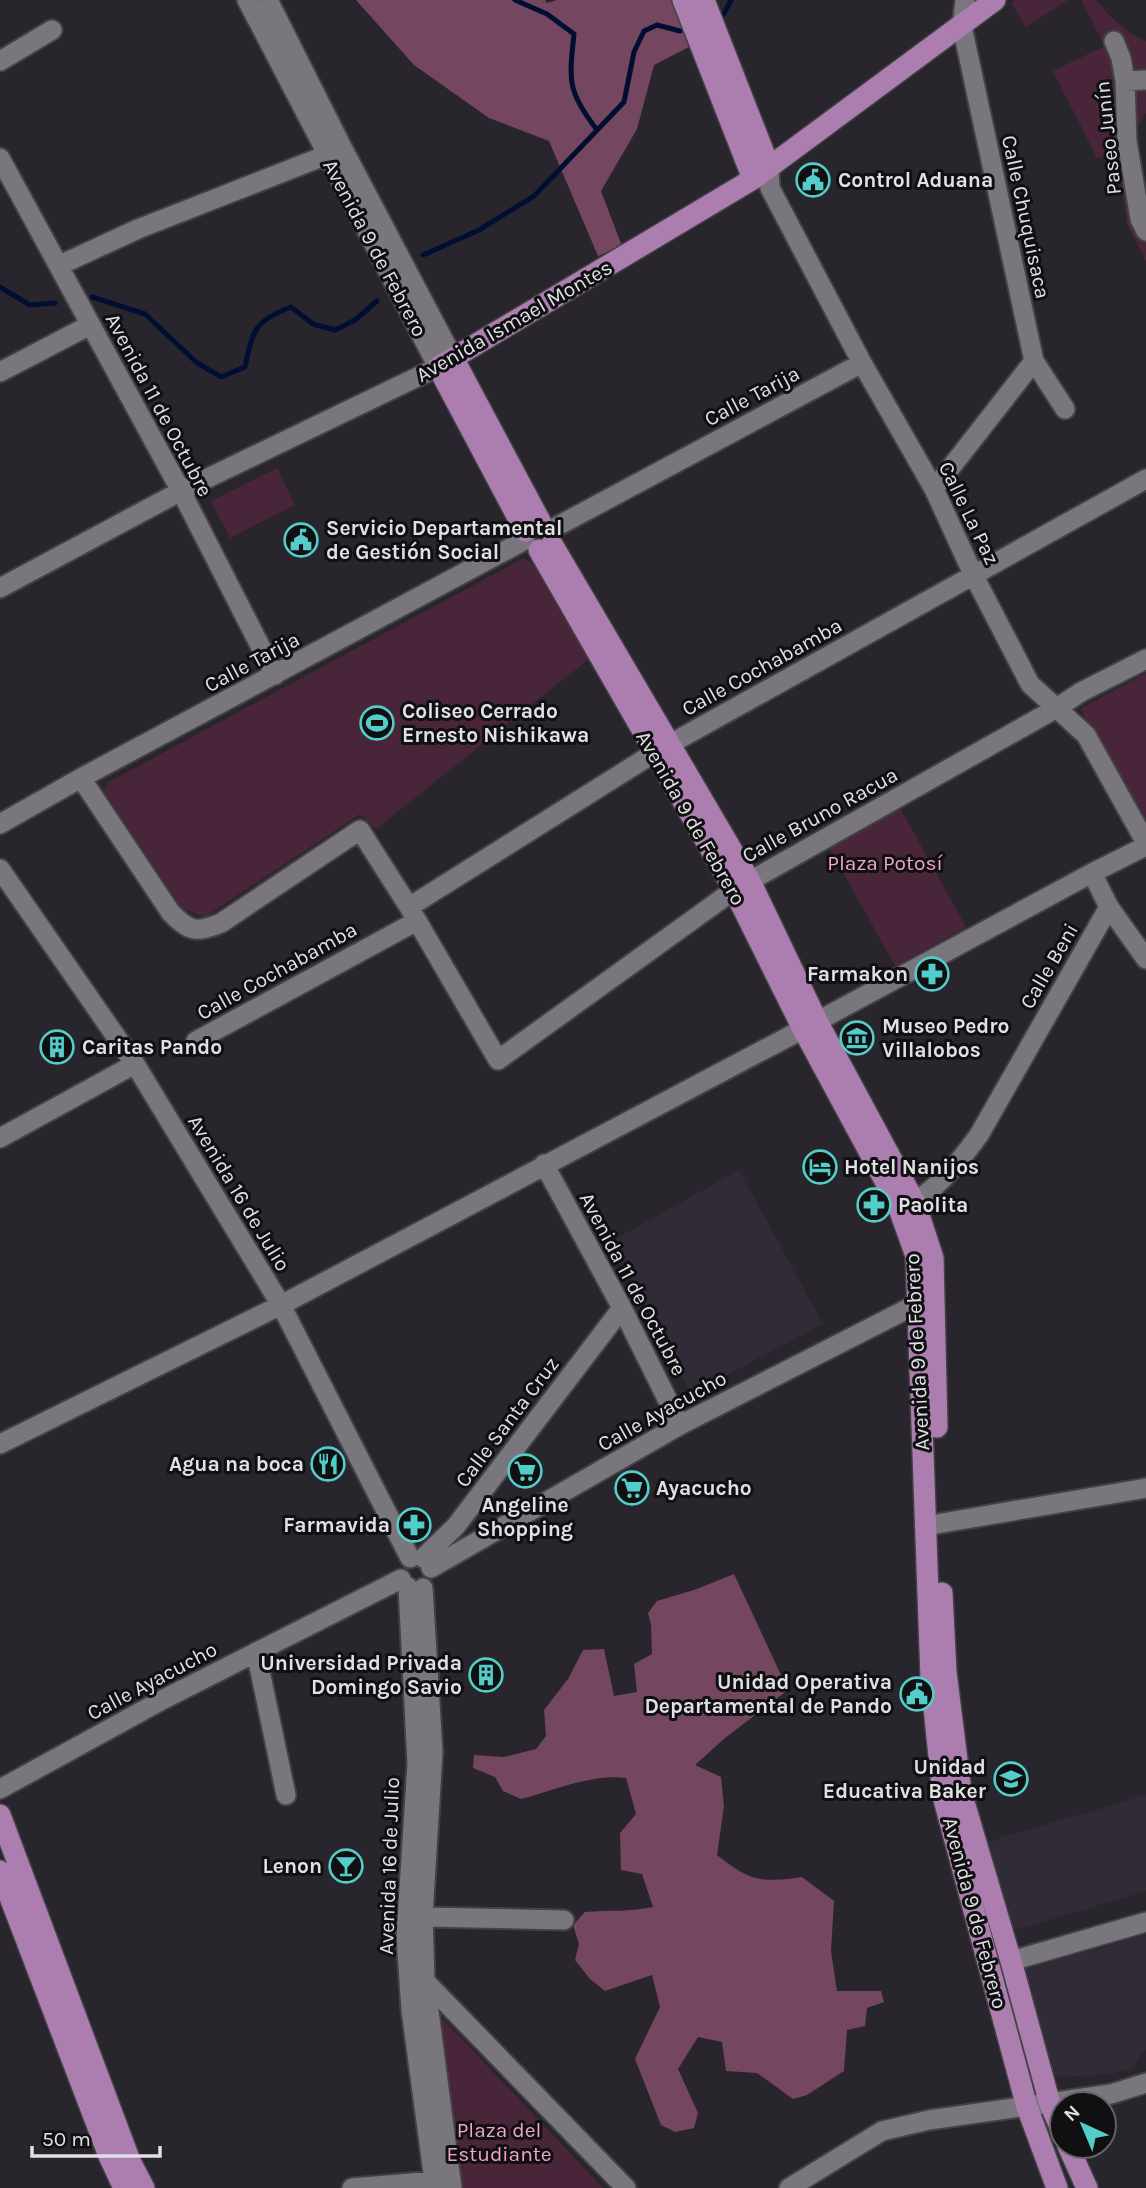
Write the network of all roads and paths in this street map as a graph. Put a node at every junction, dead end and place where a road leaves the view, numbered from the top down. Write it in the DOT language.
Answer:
graph roads {
  1 [pos="247,0"];
  2 [pos="268,0"];
  3 [pos="683,0"];
  4 [pos="704,0"];
  5 [pos="965,0"];
  6 [pos="995,0"];
  7 [pos="962,26"];
  8 [pos="52,30"];
  9 [pos="1114,41"];
  10 [pos="0,61"];
  11 [pos="1146,80"];
  12 [pos="1125,81"];
  13 [pos="335,152"];
  14 [pos="0,158"];
  15 [pos="764,178"];
  16 [pos="1146,232"];
  17 [pos="60,265"];
  18 [pos="90,325"];
  19 [pos="1034,361"];
  20 [pos="446,363"];
  21 [pos="862,363"];
  22 [pos="0,372"];
  23 [pos="1065,409"];
  24 [pos="1146,479"];
  25 [pos="934,489"];
  26 [pos="181,491"];
  27 [pos="539,536"];
  28 [pos="973,574"];
  29 [pos="0,588"];
  30 [pos="1146,659"];
  31 [pos="275,675"];
  32 [pos="1055,709"];
  33 [pos="662,749"];
  34 [pos="81,778"];
  35 [pos="0,824"];
  36 [pos="1146,845"];
  37 [pos="0,869"];
  38 [pos="1092,873"];
  39 [pos="742,886"];
  40 [pos="1109,907"];
  41 [pos="413,914"];
  42 [pos="1146,959"];
  43 [pos="810,1025"];
  44 [pos="197,1041"];
  45 [pos="135,1064"];
  46 [pos="0,1138"];
  47 [pos="544,1164"];
  48 [pos="908,1206"];
  49 [pos="919,1303"];
  50 [pos="281,1305"];
  51 [pos="622,1308"];
  52 [pos="680,1425"];
  53 [pos="0,1444"];
  54 [pos="1146,1488"];
  55 [pos="932,1525"];
  56 [pos="422,1561"];
  57 [pos="411,1585"];
  58 [pos="256,1652"];
  59 [pos="0,1789"];
  60 [pos="286,1795"];
  61 [pos="0,1815"];
  62 [pos="0,1871"];
  63 [pos="423,1917"];
  64 [pos="564,1920"];
  65 [pos="1146,1922"];
  66 [pos="1012,1961"];
  67 [pos="417,1976"];
  68 [pos="1146,2083"];
  69 [pos="1118,2092"];
  70 [pos="1048,2096"];
  71 [pos="1048,2104"];
  72 [pos="1027,2107"];
  73 [pos="1075,2160"];
  74 [pos="440,2186"];
  75 [pos="124,2188"];
  76 [pos="144,2188"];
  77 [pos="352,2188"];
  78 [pos="626,2188"];
  79 [pos="789,2188"];
  80 [pos="1058,2188"];
  81 [pos="1087,2188"];
  1 -- 13 [label="street, Avenida 9 de Febrero"];
  2 -- 13 [label="street, Avenida 9 de Febrero"];
  3 -- 15 [label="main road"];
  4 -- 15 [label="main road"];
  5 -- 7 [label="street, Calle Chuquisaca"];
  6 -- 7 [label="main road, Avenida Ismael Montes"];
  7 -- 15 [label="main road, Avenida Ismael Montes"];
  7 -- 19 [label="street, Calle Chuquisaca"];
  8 -- 10 [label="street"];
  9 -- 12 [label="street, Paseo Junín"];
  11 -- 12 [label="street"];
  12 -- 16 [label="street, Paseo Junín"];
  13 -- 17 [label="street"];
  13 -- 20 [label="street, Avenida 9 de Febrero"];
  14 -- 17 [label="street, Avenida 11 de Octubre"];
  15 -- 20 [label="main road, Avenida Ismael Montes"];
  15 -- 21 [label="street, Calle La Paz"];
  17 -- 18 [label="street, Avenida 11 de Octubre"];
  18 -- 22 [label="street"];
  18 -- 26 [label="street, Avenida 11 de Octubre"];
  19 -- 23 [label="street, Calle Chuquisaca"];
  19 -- 25 [label="street"];
  20 -- 26 [label="street, Avenida Ismael Montes"];
  20 -- 27 [label="main road, Avenida 9 de Febrero"];
  21 -- 25 [label="street, Calle La Paz"];
  21 -- 27 [label="street, Calle Tarija"];
  24 -- 28 [label="street, Calle Cochabamba"];
  25 -- 28 [label="street, Calle La Paz"];
  26 -- 29 [label="street, Avenida Ismael Montes"];
  26 -- 31 [label="street, Avenida 11 de Octubre"];
  27 -- 31 [label="street, Calle Tarija"];
  27 -- 33 [label="main road, Avenida 9 de Febrero"];
  28 -- 32 [label="street, Calle La Paz"];
  28 -- 33 [label="street, Calle Cochabamba"];
  30 -- 32 [label="street, Calle Bruno Racua"];
  31 -- 34 [label="street, Calle Tarija"];
  32 -- 36 [label="street, Calle La Paz"];
  32 -- 39 [label="street, Calle Bruno Racua"];
  33 -- 39 [label="main road, Avenida 9 de Febrero"];
  33 -- 41 [label="street, Calle Cochabamba"];
  34 -- 35 [label="street, Calle Tarija"];
  34 -- 41 [label="street"];
  36 -- 38 [label="street"];
  37 -- 45 [label="street, Avenida 16 de Julio"];
  38 -- 40 [label="street"];
  38 -- 43 [label="street"];
  39 -- 41 [label="street, Calle Bruno Racua"];
  39 -- 43 [label="main road, Avenida 9 de Febrero"];
  40 -- 42 [label="street"];
  40 -- 48 [label="street, Calle Beni"];
  41 -- 44 [label="street, Calle Cochabamba"];
  43 -- 47 [label="street"];
  43 -- 48 [label="main road, Avenida 9 de Febrero"];
  45 -- 46 [label="street"];
  45 -- 50 [label="street, Avenida 16 de Julio"];
  47 -- 50 [label="street"];
  47 -- 51 [label="street, Avenida 11 de Octubre"];
  48 -- 49 [label="main road, Avenida 9 de Febrero"];
  48 -- 55 [label="main road, Avenida 9 de Febrero"];
  49 -- 52 [label="street, Calle Ayacucho"];
  49 -- 55 [label="main road, Avenida 9 de Febrero"];
  50 -- 53 [label="street"];
  50 -- 56 [label="street, Avenida 16 de Julio"];
  51 -- 52 [label="street, Avenida 11 de Octubre"];
  51 -- 56 [label="street, Calle Santa Cruz"];
  52 -- 56 [label="street, Calle Ayacucho"];
  54 -- 55 [label="street"];
  55 -- 66 [label="main road, Avenida 9 de Febrero"];
  55 -- 72 [label="main road, Avenida 9 de Febrero"];
  56 -- 57 [label="street"];
  56 -- 57 [label="street"];
  57 -- 58 [label="street, Calle Ayacucho"];
  57 -- 63 [label="street, Avenida 16 de Julio"];
  57 -- 67 [label="street, Avenida 16 de Julio"];
  58 -- 59 [label="street, Calle Ayacucho"];
  58 -- 60 [label="street"];
  61 -- 76 [label="main road"];
  62 -- 75 [label="main road"];
  63 -- 64 [label="street"];
  63 -- 67 [label="street, Avenida 16 de Julio"];
  65 -- 66 [label="street"];
  66 -- 70 [label="main road, Avenida 9 de Febrero"];
  67 -- 74 [label="street, Avenida 16 de Julio"];
  67 -- 78 [label="street"];
  68 -- 69 [label="street"];
  71 -- 72 [label="street"];
  72 -- 79 [label="street"];
  72 -- 80 [label="main road, Avenida 9 de Febrero"];
  73 -- 81 [label="main road"];
  74 -- 77 [label="street"];
}
